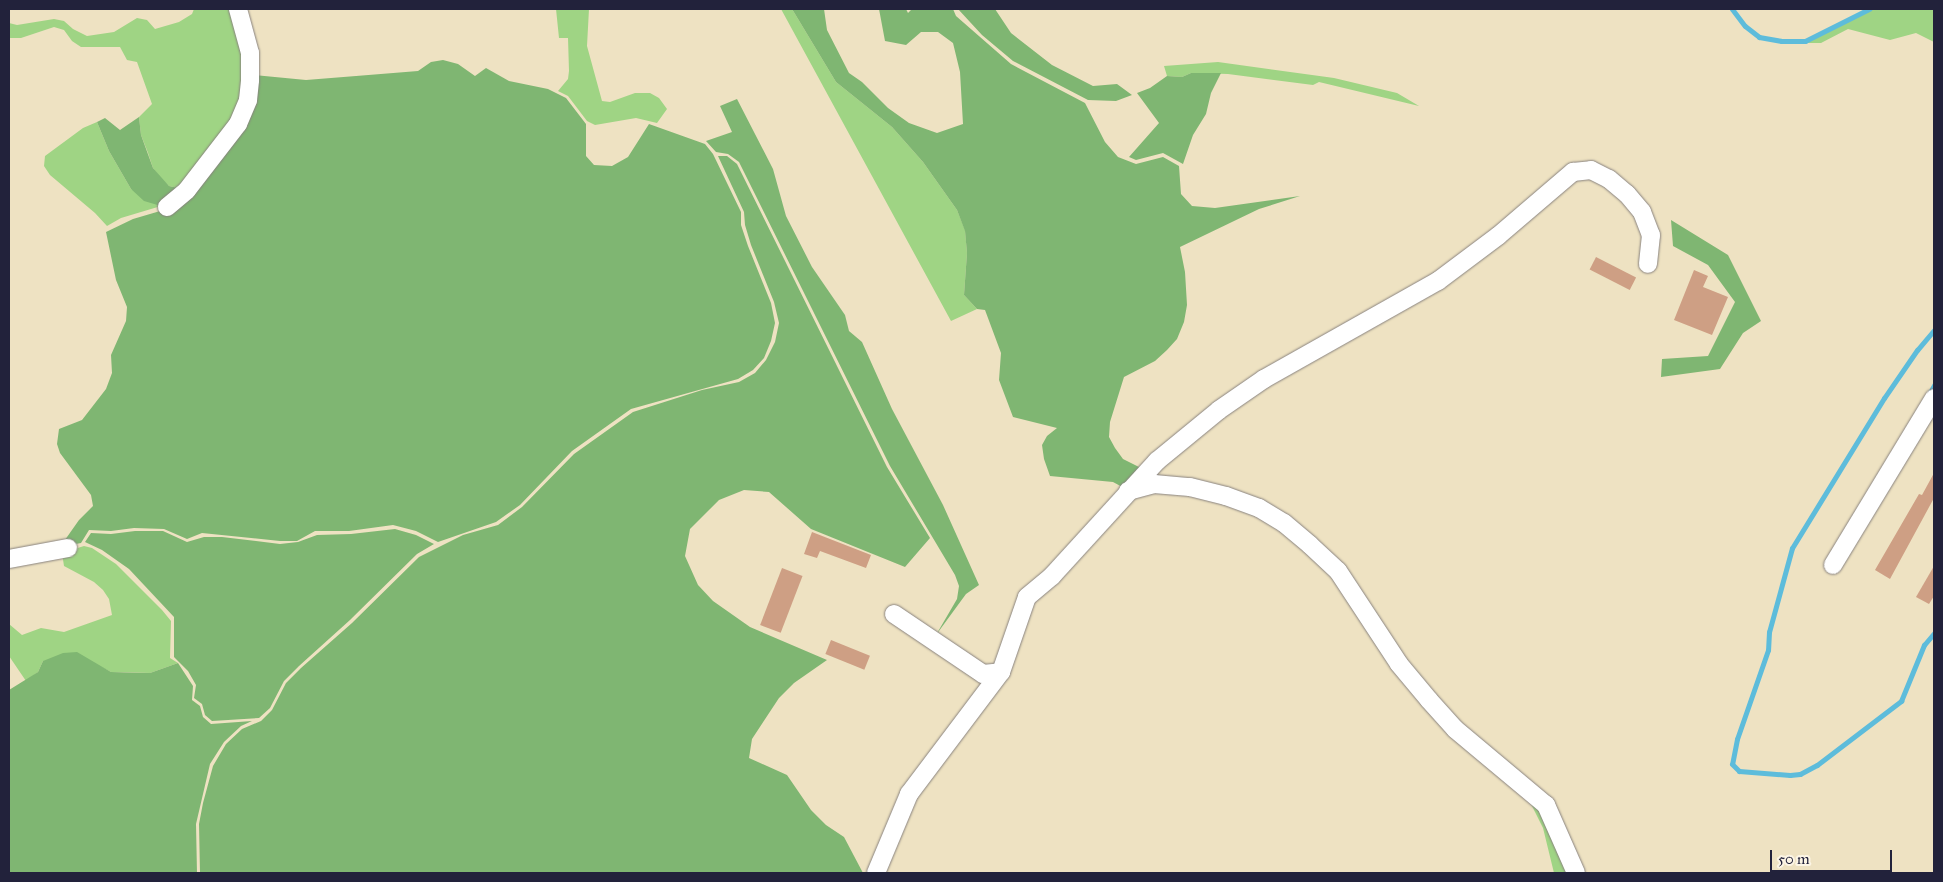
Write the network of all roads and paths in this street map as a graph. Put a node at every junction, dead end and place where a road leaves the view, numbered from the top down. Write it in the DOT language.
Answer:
graph roads {
  1 [pos="238,9"];
  2 [pos="167,207"];
  3 [pos="1648,264"];
  4 [pos="1934,398"];
  5 [pos="1128,491"];
  6 [pos="68,548"];
  7 [pos="9,559"];
  8 [pos="1833,566"];
  9 [pos="894,614"];
  10 [pos="1002,672"];
  11 [pos="876,873"];
  12 [pos="1576,873"];
  1 -- 2 [label="street"];
  3 -- 5 [label="street"];
  4 -- 8 [label="street"];
  5 -- 10 [label="street"];
  5 -- 12 [label="street"];
  6 -- 7 [label="street"];
  9 -- 10 [label="street"];
  10 -- 11 [label="street"];
}
